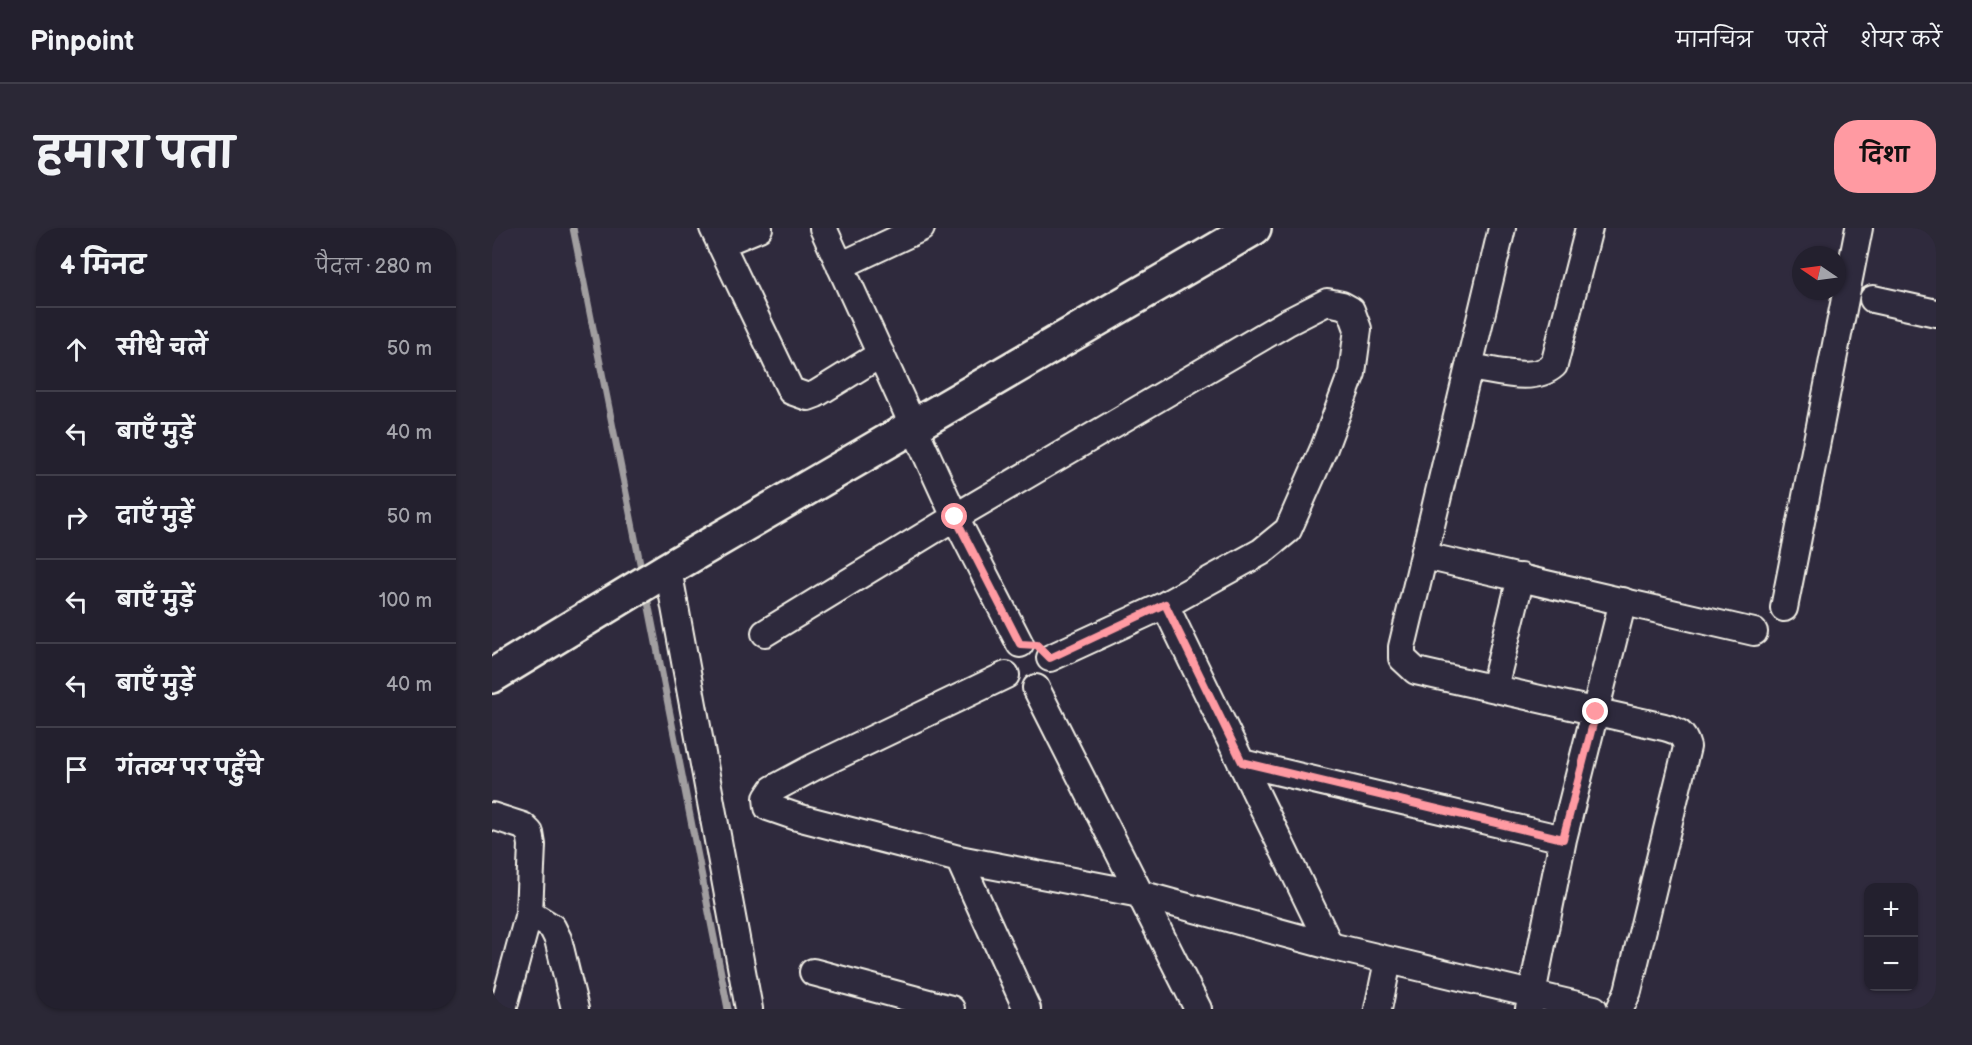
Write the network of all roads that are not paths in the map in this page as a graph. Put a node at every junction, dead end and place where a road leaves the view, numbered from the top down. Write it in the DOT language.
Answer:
graph roads {
  1 [pos="759,228"];
  2 [pos="823,228"];
  3 [pos="921,228"];
  4 [pos="1254,228"];
  5 [pos="1502,228"];
  6 [pos="1589,228"];
  7 [pos="1860,228"];
  8 [pos="716,236"];
  9 [pos="840,266"];
  10 [pos="1873,299"];
  11 [pos="1936,312"];
  12 [pos="881,354"];
  13 [pos="1469,366"];
  14 [pos="915,427"];
  15 [pos="955,517"];
  16 [pos="1425,556"];
  17 [pos="657,575"];
  18 [pos="1521,577"];
  19 [pos="1623,601"];
  20 [pos="1165,604"];
  21 [pos="1784,608"];
  22 [pos="1754,632"];
  23 [pos="765,633"];
  24 [pos="1020,644"];
  25 [pos="1050,658"];
  26 [pos="1006,675"];
  27 [pos="492,676"];
  28 [pos="1036,688"];
  29 [pos="1494,688"];
  30 [pos="1596,712"];
  31 [pos="1242,762"];
  32 [pos="492,816"];
  33 [pos="1563,839"];
  34 [pos="959,859"];
  35 [pos="1140,894"];
  36 [pos="529,912"];
  37 [pos="1330,946"];
  38 [pos="1388,961"];
  39 [pos="813,972"];
  40 [pos="1530,1001"];
  41 [pos="503,1009"];
  42 [pos="575,1009"];
  43 [pos="749,1009"];
  44 [pos="951,1009"];
  45 [pos="1026,1009"];
  46 [pos="1198,1009"];
  47 [pos="1378,1009"];
  48 [pos="1594,1009"];
  49 [pos="1620,1009"];
  1 -- 8 [label="street"];
  2 -- 9 [label="street"];
  3 -- 9 [label="street"];
  4 -- 14 [label="main road"];
  5 -- 13 [label="street"];
  6 -- 13 [label="street"];
  7 -- 21 [label="street"];
  8 -- 12 [label="street"];
  9 -- 12 [label="street"];
  10 -- 11 [label="street"];
  12 -- 14 [label="street"];
  13 -- 16 [label="street"];
  14 -- 15 [label="street"];
  14 -- 17 [label="main road"];
  15 -- 20 [label="street"];
  15 -- 23 [label="street"];
  15 -- 24 [label="street"];
  16 -- 18 [label="street"];
  16 -- 29 [label="street"];
  17 -- 27 [label="main road"];
  17 -- 43 [label="street"];
  18 -- 19 [label="street"];
  18 -- 29 [label="street"];
  19 -- 22 [label="street"];
  19 -- 30 [label="street"];
  20 -- 25 [label="street"];
  20 -- 31 [label="street"];
  24 -- 25 [label="street"];
  24 -- 26 [label="street"];
  25 -- 28 [label="street"];
  26 -- 28 [label="street"];
  26 -- 34 [label="street"];
  28 -- 35 [label="street"];
  29 -- 30 [label="street"];
  30 -- 33 [label="street"];
  30 -- 49 [label="street"];
  31 -- 33 [label="street"];
  31 -- 37 [label="street"];
  32 -- 36 [label="street"];
  33 -- 40 [label="street"];
  34 -- 35 [label="street"];
  34 -- 45 [label="street"];
  35 -- 37 [label="street"];
  35 -- 46 [label="street"];
  36 -- 41 [label="street"];
  36 -- 42 [label="street"];
  37 -- 38 [label="street"];
  38 -- 40 [label="street"];
  38 -- 47 [label="street"];
  39 -- 44 [label="street"];
  40 -- 48 [label="street"];
}
